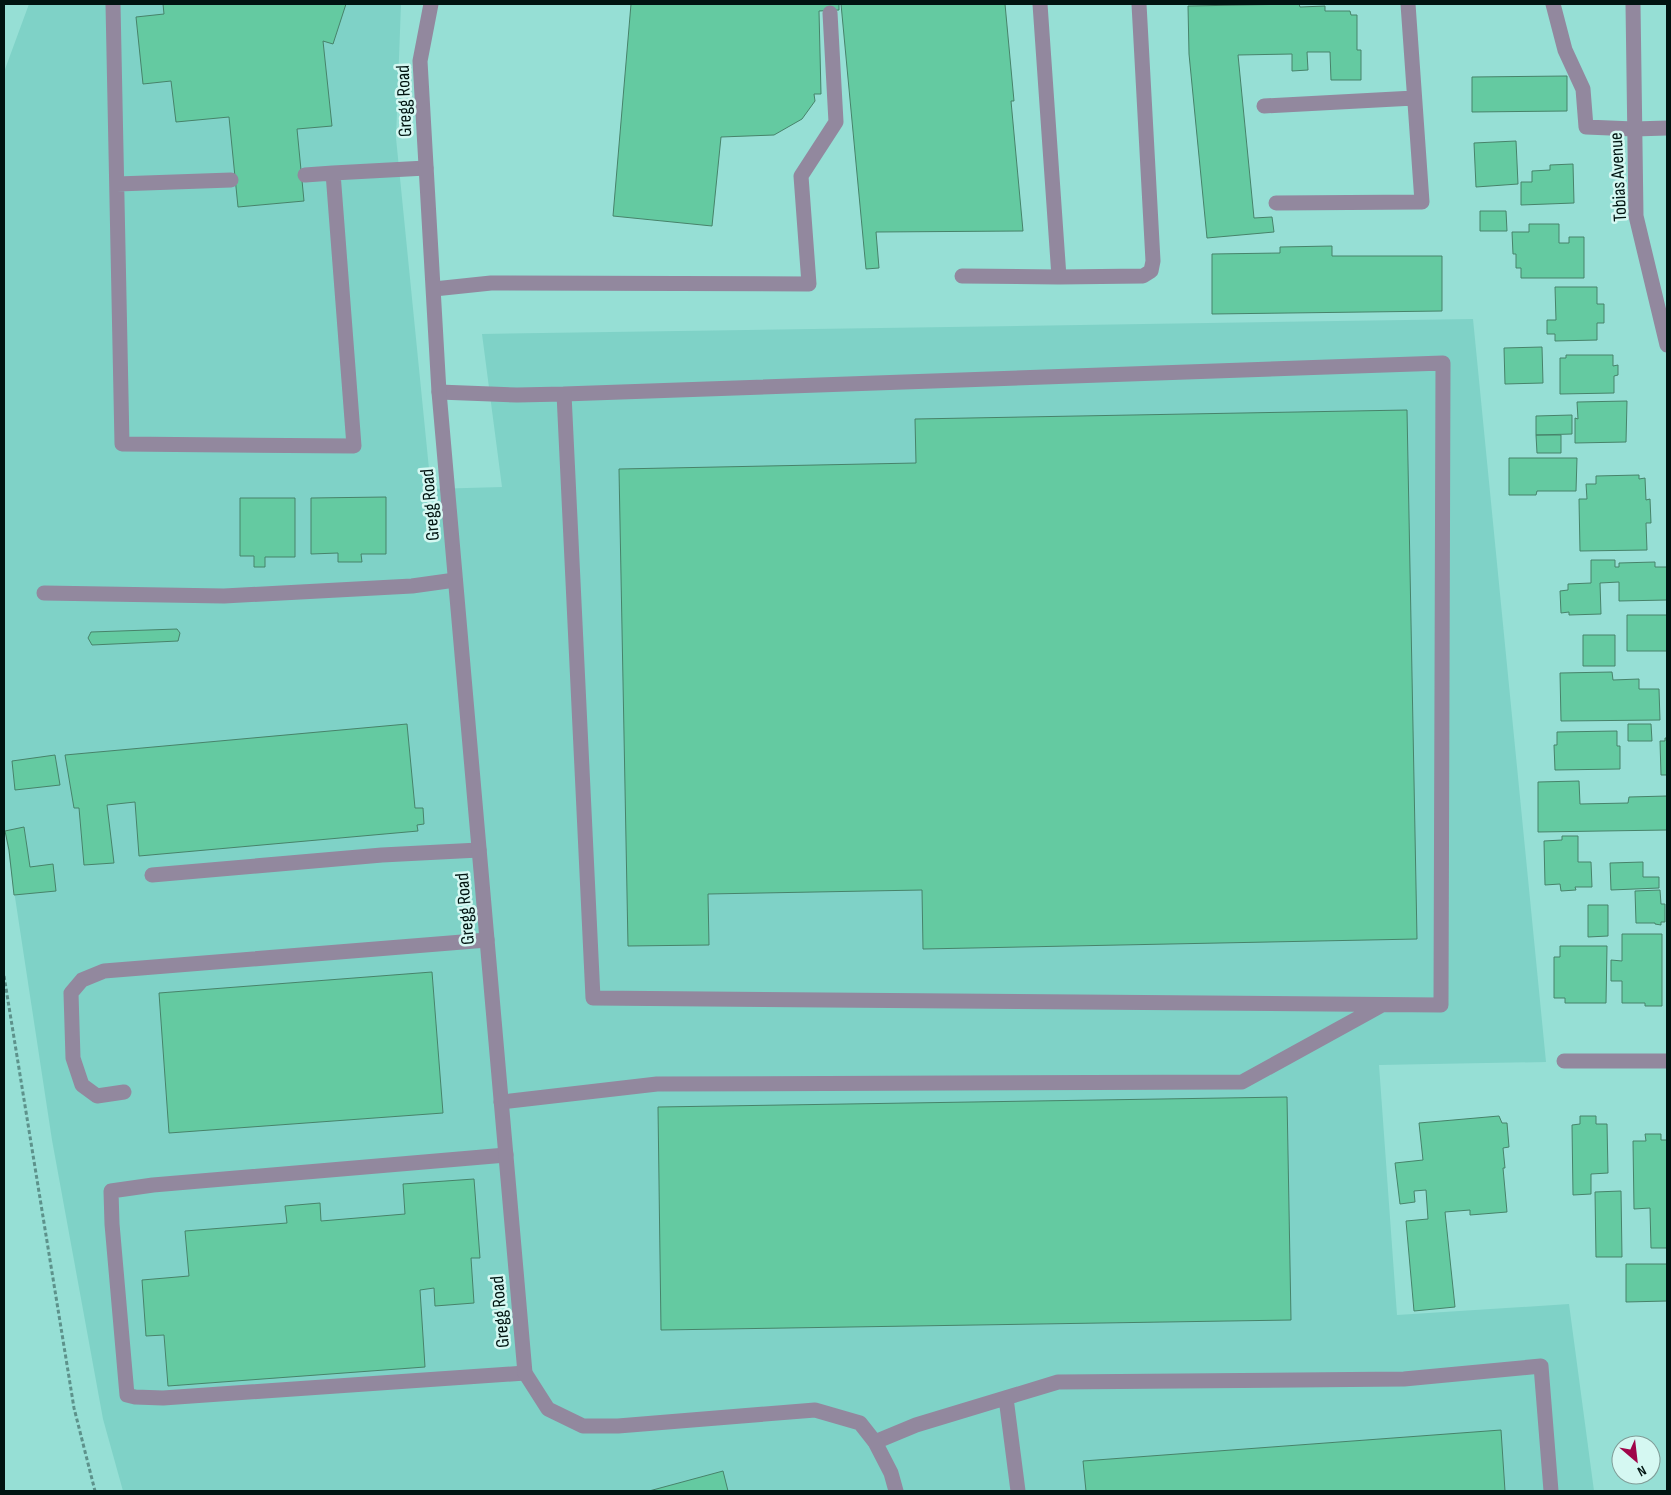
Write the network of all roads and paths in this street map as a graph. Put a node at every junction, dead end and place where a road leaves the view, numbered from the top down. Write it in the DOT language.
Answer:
graph roads {
  1 [pos="113,4"];
  2 [pos="431,4"];
  3 [pos="1040,4"];
  4 [pos="1139,4"];
  5 [pos="1408,4"];
  6 [pos="1553,4"];
  7 [pos="1633,4"];
  8 [pos="830,12"];
  9 [pos="1414,98"];
  10 [pos="1264,106"];
  11 [pos="1667,128"];
  12 [pos="1634,129"];
  13 [pos="426,168"];
  14 [pos="333,173"];
  15 [pos="305,174"];
  16 [pos="231,180"];
  17 [pos="117,184"];
  18 [pos="1276,203"];
  19 [pos="962,276"];
  20 [pos="1059,277"];
  21 [pos="434,289"];
  22 [pos="1667,345"];
  23 [pos="439,392"];
  24 [pos="564,394"];
  25 [pos="456,580"];
  26 [pos="44,593"];
  27 [pos="479,850"];
  28 [pos="152,875"];
  29 [pos="487,940"];
  30 [pos="4,976"];
  31 [pos="1383,1005"];
  32 [pos="1564,1061"];
  33 [pos="1667,1061"];
  34 [pos="124,1092"];
  35 [pos="501,1102"];
  36 [pos="506,1155"];
  37 [pos="525,1373"];
  38 [pos="1006,1398"];
  39 [pos="875,1442"];
  40 [pos="95,1491"];
  41 [pos="896,1491"];
  42 [pos="1018,1491"];
  43 [pos="1551,1491"];
  1 -- 17 [label="street"];
  2 -- 13 [label="street, Gregg Road"];
  3 -- 20 [label="street"];
  4 -- 20 [label="street"];
  5 -- 9 [label="street"];
  6 -- 12 [label="street"];
  7 -- 12 [label="street, Tobias Avenue"];
  8 -- 21 [label="street"];
  9 -- 10 [label="street"];
  9 -- 18 [label="street"];
  11 -- 12 [label="street"];
  12 -- 22 [label="street, Tobias Avenue"];
  13 -- 14 [label="street"];
  13 -- 21 [label="street, Gregg Road"];
  14 -- 15 [label="street"];
  14 -- 17 [label="street"];
  16 -- 17 [label="street"];
  19 -- 20 [label="street"];
  21 -- 23 [label="street, Gregg Road"];
  23 -- 24 [label="street"];
  23 -- 25 [label="street, Gregg Road"];
  24 -- 31 [label="street"];
  24 -- 31 [label="street"];
  25 -- 26 [label="street"];
  25 -- 27 [label="street, Gregg Road"];
  27 -- 28 [label="street"];
  27 -- 29 [label="street, Gregg Road"];
  29 -- 34 [label="street"];
  29 -- 35 [label="street, Gregg Road"];
  30 -- 40 [label="path"];
  31 -- 35 [label="street"];
  32 -- 33 [label="street"];
  35 -- 36 [label="street, Gregg Road"];
  36 -- 37 [label="street, Gregg Road"];
  36 -- 37 [label="street"];
  37 -- 39 [label="street, Gregg Road"];
  38 -- 39 [label="street"];
  38 -- 42 [label="street"];
  38 -- 43 [label="street"];
  39 -- 41 [label="street, Gregg Road"];
}
